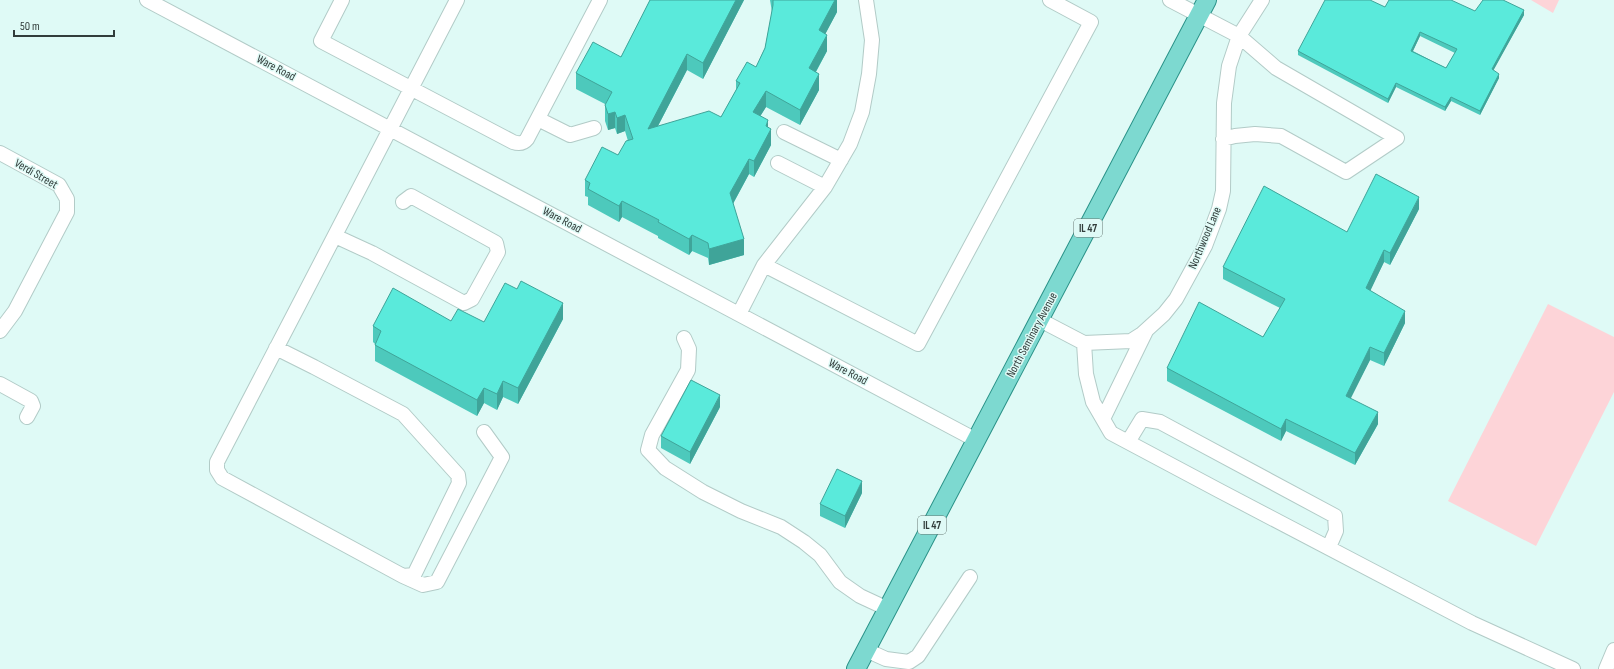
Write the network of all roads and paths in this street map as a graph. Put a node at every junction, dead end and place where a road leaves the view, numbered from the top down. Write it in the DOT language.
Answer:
graph roads {
  1 [pos="147,0"];
  2 [pos="342,0"];
  3 [pos="457,0"];
  4 [pos="600,0"];
  5 [pos="866,0"];
  6 [pos="1050,0"];
  7 [pos="1170,0"];
  8 [pos="1262,0"];
  9 [pos="1203,8"];
  10 [pos="1239,36"];
  11 [pos="412,88"];
  12 [pos="538,119"];
  13 [pos="594,128"];
  14 [pos="391,129"];
  15 [pos="784,132"];
  16 [pos="1223,139"];
  17 [pos="0,154"];
  18 [pos="841,160"];
  19 [pos="778,163"];
  20 [pos="824,187"];
  21 [pos="403,202"];
  22 [pos="335,236"];
  23 [pos="764,265"];
  24 [pos="739,314"];
  25 [pos="1040,320"];
  26 [pos="0,329"];
  27 [pos="1146,330"];
  28 [pos="684,338"];
  29 [pos="1084,343"];
  30 [pos="276,348"];
  31 [pos="0,384"];
  32 [pos="27,417"];
  33 [pos="1103,419"];
  34 [pos="484,432"];
  35 [pos="976,440"];
  36 [pos="1128,442"];
  37 [pos="1329,547"];
  38 [pos="403,576"];
  39 [pos="970,577"];
  40 [pos="888,609"];
  41 [pos="866,650"];
  42 [pos="1614,650"];
  43 [pos="856,669"];
  44 [pos="1573,669"];
  45 [pos="1606,669"];
  1 -- 14 [label="street, Ware Road"];
  2 -- 11 [label="street"];
  3 -- 11 [label="street"];
  4 -- 12 [label="street"];
  5 -- 18 [label="street"];
  6 -- 23 [label="street"];
  7 -- 9 [label="street"];
  8 -- 10 [label="street, Northwood Lane"];
  9 -- 10 [label="street"];
  9 -- 25 [label="main road, North Seminary Avenue / IL 47"];
  10 -- 16 [label="street, Northwood Lane"];
  10 -- 16 [label="street"];
  11 -- 12 [label="street"];
  11 -- 14 [label="street"];
  12 -- 13 [label="street"];
  14 -- 22 [label="street"];
  14 -- 24 [label="street, Ware Road"];
  15 -- 18 [label="street"];
  16 -- 27 [label="street, Northwood Lane"];
  17 -- 26 [label="street, Verdi Street"];
  18 -- 20 [label="street"];
  19 -- 20 [label="street"];
  20 -- 23 [label="street"];
  21 -- 22 [label="street"];
  22 -- 30 [label="street"];
  23 -- 24 [label="street"];
  24 -- 35 [label="street, Ware Road"];
  25 -- 29 [label="street"];
  25 -- 35 [label="main road, North Seminary Avenue / IL 47"];
  27 -- 29 [label="street, Northwood Lane"];
  27 -- 33 [label="street"];
  28 -- 40 [label="street"];
  29 -- 33 [label="street"];
  30 -- 38 [label="street"];
  30 -- 38 [label="street"];
  31 -- 32 [label="street"];
  33 -- 36 [label="street"];
  34 -- 38 [label="street"];
  35 -- 40 [label="main road, North Seminary Avenue / IL 47"];
  36 -- 37 [label="street"];
  36 -- 37 [label="street"];
  37 -- 44 [label="street"];
  39 -- 41 [label="street"];
  40 -- 41 [label="main road, North Seminary Avenue / IL 47"];
  41 -- 43 [label="main road, North Seminary Avenue / IL 47"];
  42 -- 45 [label="street"];
}
